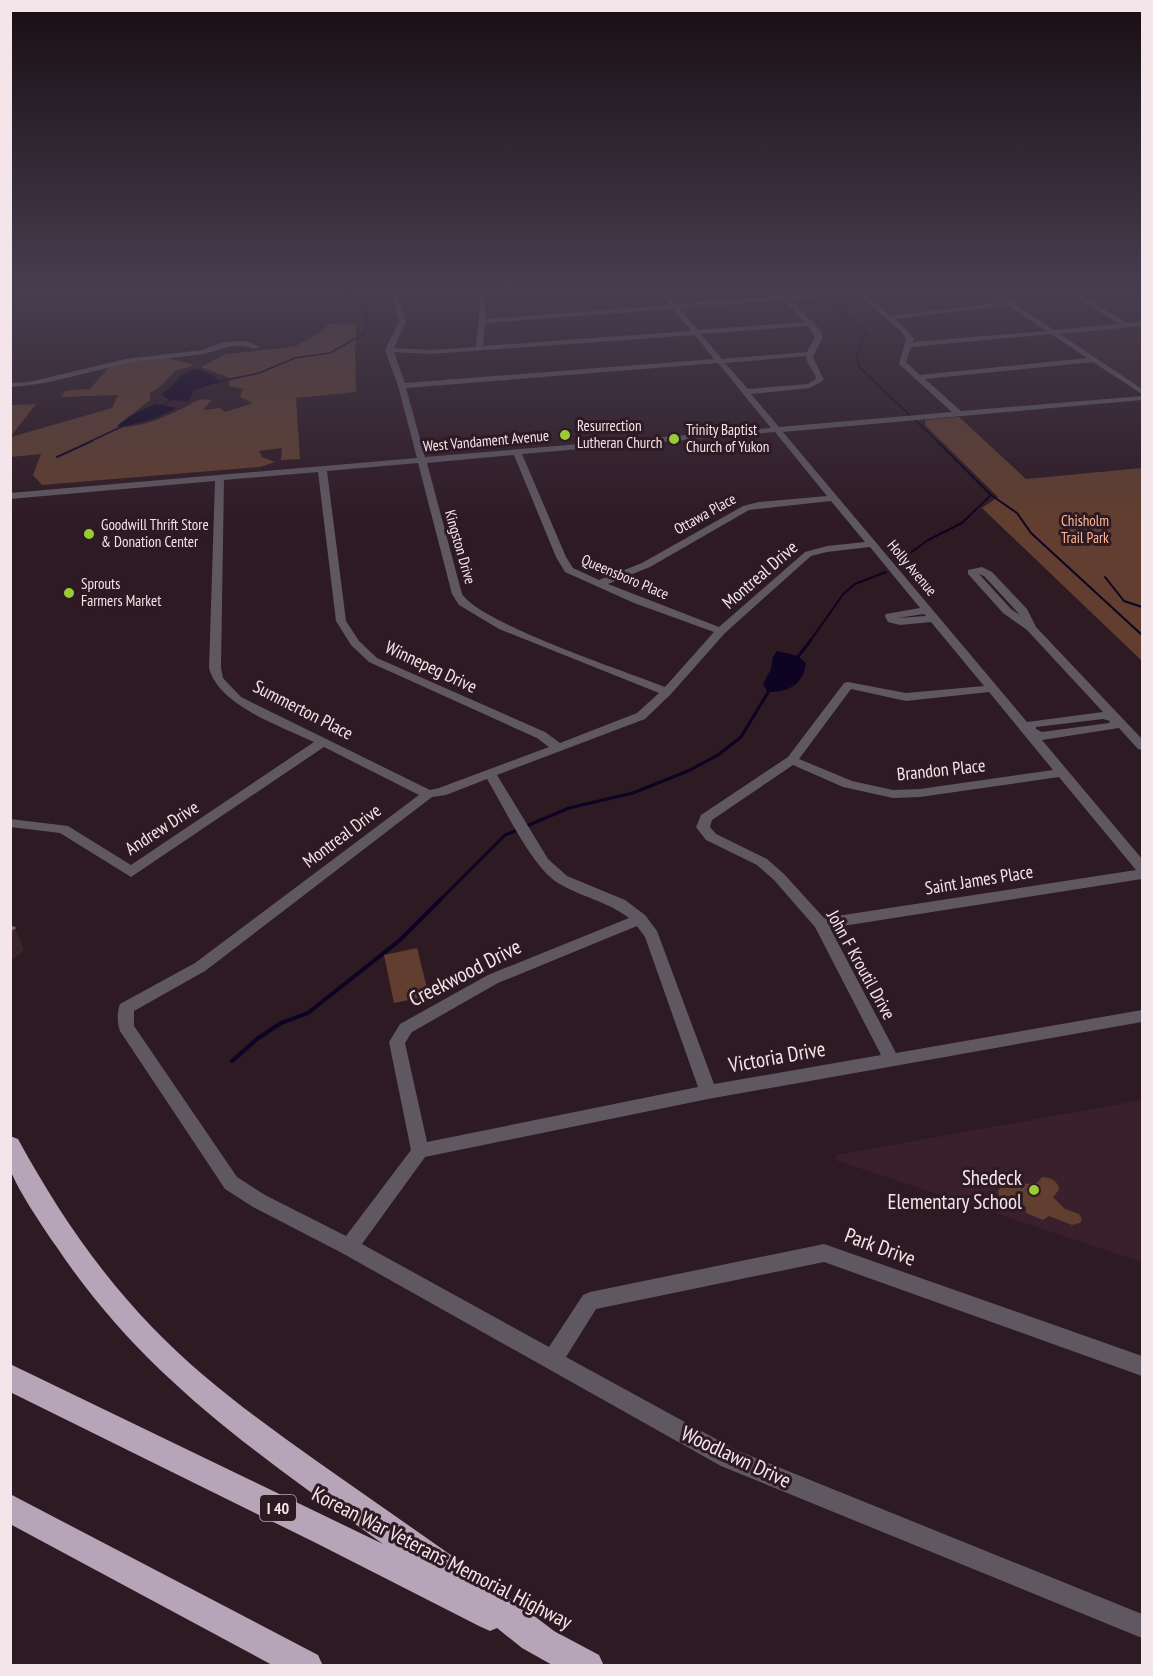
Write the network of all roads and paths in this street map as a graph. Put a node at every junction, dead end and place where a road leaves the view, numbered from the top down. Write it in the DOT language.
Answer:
graph roads {
  1 [pos="106,366"];
  2 [pos="395,366"];
  3 [pos="652,366"];
  4 [pos="722,366"];
  5 [pos="811,366"];
  6 [pos="906,366"];
  7 [pos="1029,366"];
  8 [pos="1103,366"];
  9 [pos="918,377"];
  10 [pos="10,385"];
  11 [pos="402,386"];
  12 [pos="744,392"];
  13 [pos="1143,392"];
  14 [pos="1143,398"];
  15 [pos="959,414"];
  16 [pos="777,431"];
  17 [pos="517,453"];
  18 [pos="422,461"];
  19 [pos="322,470"];
  20 [pos="220,479"];
  21 [pos="10,496"];
  22 [pos="833,498"];
  23 [pos="872,544"];
  24 [pos="599,584"];
  25 [pos="1031,628"];
  26 [pos="721,631"];
  27 [pos="994,688"];
  28 [pos="667,692"];
  29 [pos="1118,719"];
  30 [pos="1029,731"];
  31 [pos="323,742"];
  32 [pos="1143,746"];
  33 [pos="559,748"];
  34 [pos="792,760"];
  35 [pos="1063,772"];
  36 [pos="490,774"];
  37 [pos="428,794"];
  38 [pos="10,823"];
  39 [pos="1143,868"];
  40 [pos="1143,874"];
  41 [pos="640,919"];
  42 [pos="821,924"];
  43 [pos="1143,1016"];
  44 [pos="891,1059"];
  45 [pos="708,1092"];
  46 [pos="10,1146"];
  47 [pos="420,1151"];
  48 [pos="349,1247"];
  49 [pos="552,1360"];
  50 [pos="1143,1366"];
  51 [pos="10,1377"];
  52 [pos="10,1508"];
  53 [pos="1143,1626"];
  54 [pos="543,1642"];
  55 [pos="307,1665"];
  56 [pos="588,1665"];
  1 -- 10 [label="street"];
  2 -- 11 [label="street, Kingston Drive"];
  3 -- 11 [label="street"];
  4 -- 12 [label="street, Holly Avenue"];
  5 -- 12 [label="street"];
  6 -- 9 [label="street"];
  7 -- 9 [label="street"];
  8 -- 13 [label="street"];
  9 -- 15 [label="street"];
  11 -- 18 [label="street, Kingston Drive"];
  12 -- 16 [label="street, Holly Avenue"];
  14 -- 15 [label="street, West Vandament Avenue"];
  15 -- 16 [label="street, West Vandament Avenue"];
  16 -- 17 [label="street, West Vandament Avenue"];
  16 -- 22 [label="street, Holly Avenue"];
  17 -- 18 [label="street, West Vandament Avenue"];
  17 -- 24 [label="street, Queensboro Place"];
  18 -- 19 [label="street, West Vandament Avenue"];
  18 -- 28 [label="street, Kingston Drive"];
  19 -- 20 [label="street, West Vandament Avenue"];
  19 -- 33 [label="street, Winnepeg Drive"];
  20 -- 21 [label="street, West Vandament Avenue"];
  20 -- 31 [label="street, Summerton Place"];
  22 -- 23 [label="street, Holly Avenue"];
  22 -- 24 [label="street, Ottawa Place"];
  23 -- 26 [label="street, Montreal Drive"];
  23 -- 27 [label="street, Holly Avenue"];
  24 -- 26 [label="street, Queensboro Place"];
  25 -- 25 [label="street"];
  25 -- 29 [label="street"];
  26 -- 28 [label="street, Montreal Drive"];
  27 -- 30 [label="street, Holly Avenue"];
  27 -- 34 [label="street, John F Kroutil Drive"];
  28 -- 33 [label="street, Montreal Drive"];
  29 -- 30 [label="street"];
  29 -- 32 [label="street"];
  30 -- 35 [label="street, Holly Avenue"];
  31 -- 37 [label="street, Summerton Place"];
  31 -- 38 [label="street, Andrew Drive"];
  33 -- 36 [label="street, Montreal Drive"];
  34 -- 35 [label="street, Brandon Place"];
  34 -- 42 [label="street, John F Kroutil Drive"];
  35 -- 39 [label="street, Holly Avenue"];
  36 -- 37 [label="street, Montreal Drive"];
  36 -- 41 [label="street"];
  37 -- 48 [label="street, Montreal Drive"];
  40 -- 42 [label="street, Saint James Place"];
  41 -- 45 [label="street"];
  41 -- 47 [label="street, Creekwood Drive"];
  42 -- 44 [label="street, John F Kroutil Drive"];
  43 -- 44 [label="street, Victoria Drive"];
  44 -- 45 [label="street, Victoria Drive"];
  45 -- 47 [label="street, Victoria Drive"];
  46 -- 54 [label="highway"];
  47 -- 48 [label="street"];
  48 -- 49 [label="street, Woodlawn Drive"];
  49 -- 50 [label="street, Park Drive"];
  49 -- 53 [label="street, Woodlawn Drive"];
  51 -- 54 [label="highway, Korean War Veterans Memorial Highway / I 40"];
  52 -- 55 [label="highway"];
  54 -- 56 [label="highway, Korean War Veterans Memorial Highway / I 40"];
}
